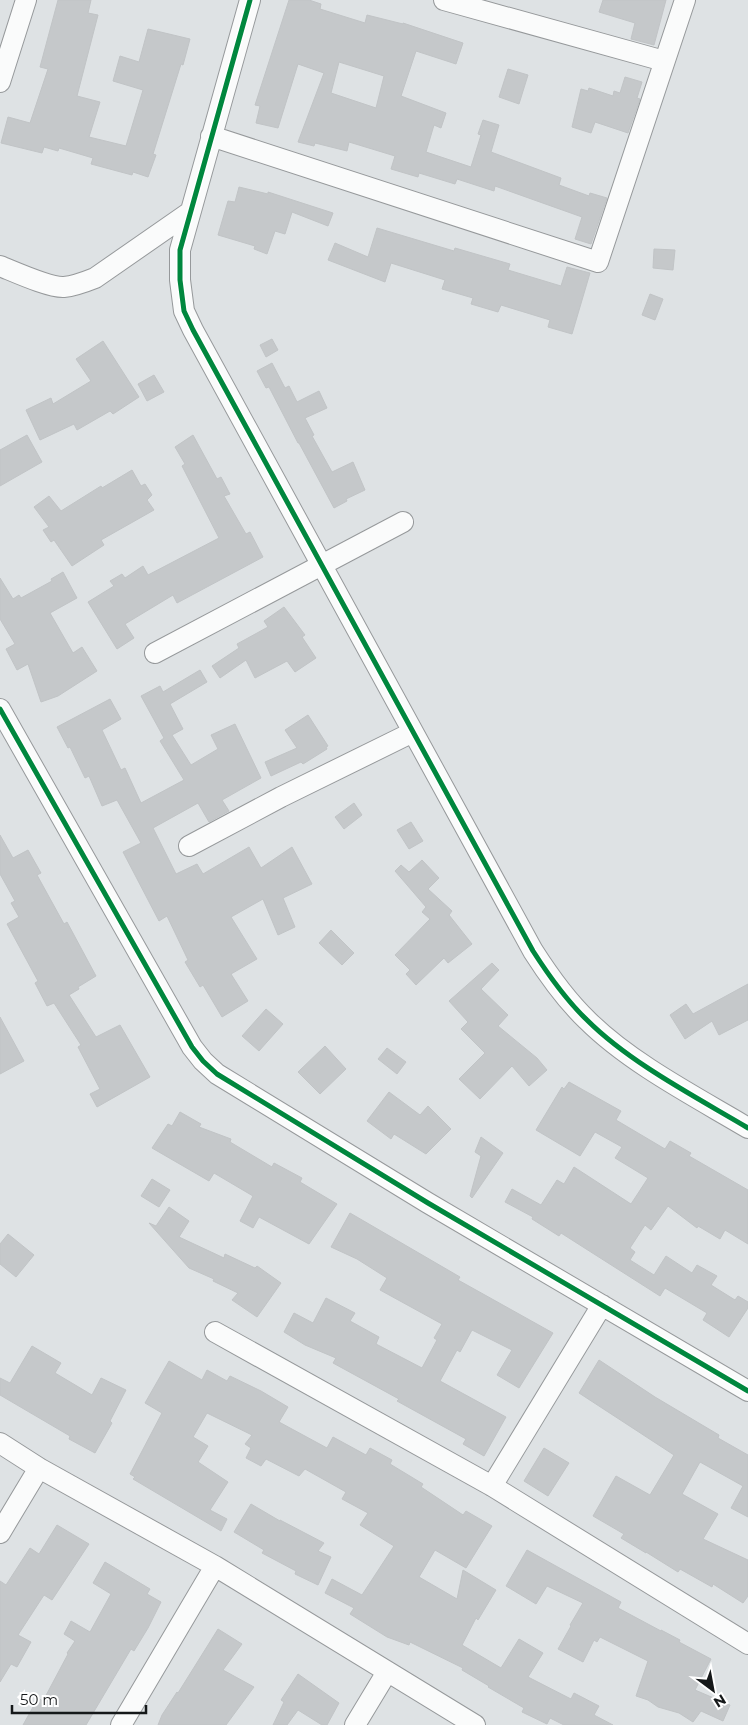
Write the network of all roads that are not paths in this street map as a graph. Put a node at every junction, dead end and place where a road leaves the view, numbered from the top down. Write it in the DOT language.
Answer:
graph roads {
  1 [pos="26,0"];
  2 [pos="250,0"];
  3 [pos="444,0"];
  4 [pos="685,0"];
  5 [pos="664,61"];
  6 [pos="0,82"];
  7 [pos="211,136"];
  8 [pos="190,212"];
  9 [pos="0,266"];
  10 [pos="404,522"];
  11 [pos="321,566"];
  12 [pos="155,653"];
  13 [pos="0,709"];
  14 [pos="413,732"];
  15 [pos="189,846"];
  16 [pos="748,1128"];
  17 [pos="602,1305"];
  18 [pos="215,1332"];
  19 [pos="748,1391"];
  20 [pos="0,1443"];
  21 [pos="39,1468"];
  22 [pos="492,1486"];
  23 [pos="0,1533"];
  24 [pos="215,1566"];
  25 [pos="748,1644"];
  26 [pos="387,1672"];
  27 [pos="121,1725"];
  28 [pos="355,1725"];
  29 [pos="475,1725"];
  1 -- 6 [label="street"];
  2 -- 7 [label="street"];
  3 -- 5 [label="street"];
  4 -- 5 [label="street"];
  5 -- 7 [label="street"];
  7 -- 8 [label="street"];
  8 -- 9 [label="street"];
  8 -- 11 [label="street"];
  10 -- 11 [label="street"];
  11 -- 12 [label="street"];
  11 -- 14 [label="street"];
  13 -- 17 [label="street"];
  14 -- 15 [label="street"];
  14 -- 16 [label="street"];
  17 -- 19 [label="street"];
  17 -- 22 [label="street"];
  18 -- 22 [label="street"];
  20 -- 21 [label="street"];
  21 -- 23 [label="street"];
  21 -- 24 [label="street"];
  22 -- 25 [label="street"];
  24 -- 26 [label="street"];
  24 -- 27 [label="street"];
  26 -- 28 [label="street"];
  26 -- 29 [label="street"];
}
